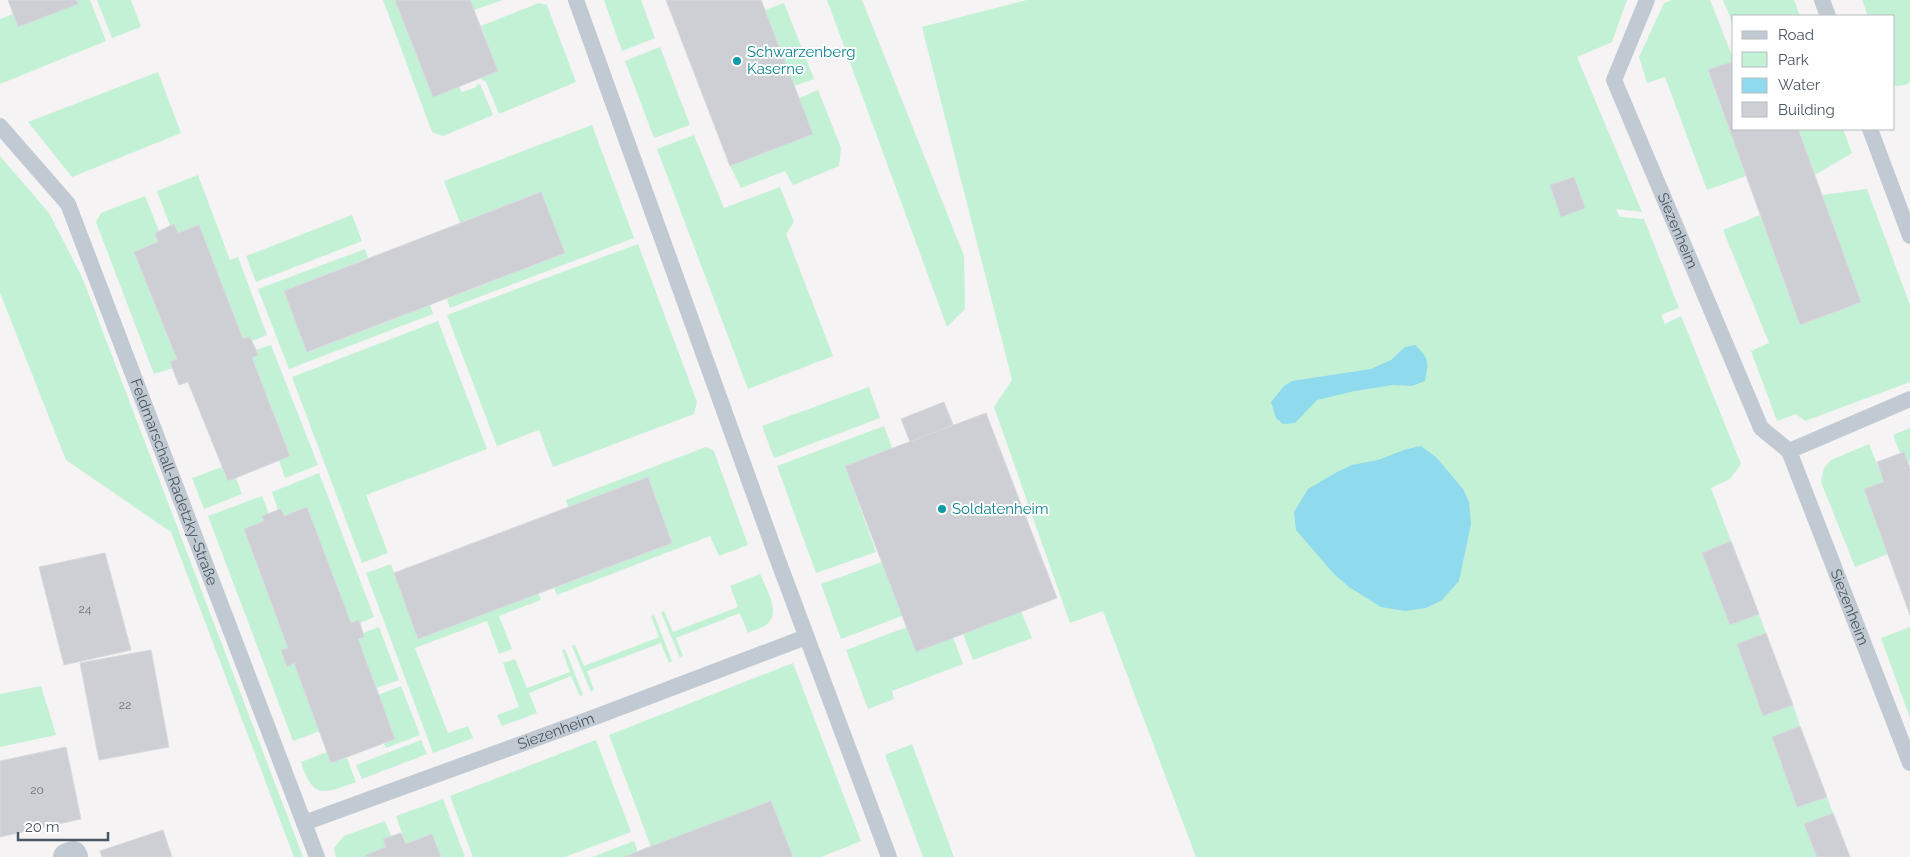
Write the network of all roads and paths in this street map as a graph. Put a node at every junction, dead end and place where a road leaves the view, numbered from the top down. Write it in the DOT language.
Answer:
graph roads {
  1 [pos="576,0"];
  2 [pos="1647,0"];
  3 [pos="1822,0"];
  4 [pos="1828,15"];
  5 [pos="0,126"];
  6 [pos="1870,130"];
  7 [pos="1910,236"];
  8 [pos="1910,399"];
  9 [pos="1789,451"];
  10 [pos="806,637"];
  11 [pos="1910,763"];
  12 [pos="304,822"];
  13 [pos="67,857"];
  14 [pos="74,857"];
  15 [pos="317,857"];
  16 [pos="889,857"];
  1 -- 10 [label="lane"];
  2 -- 9 [label="lane, Siezenheim"];
  3 -- 4 [label="lane"];
  5 -- 12 [label="lane, Feldmarschall-Radetzky-Straße"];
  6 -- 7 [label="lane"];
  8 -- 9 [label="lane"];
  9 -- 11 [label="lane, Siezenheim"];
  10 -- 12 [label="lane, Siezenheim"];
  10 -- 16 [label="lane"];
  12 -- 15 [label="lane, Feldmarschall-Radetzky-Straße"];
  13 -- 14 [label="street"];
}
